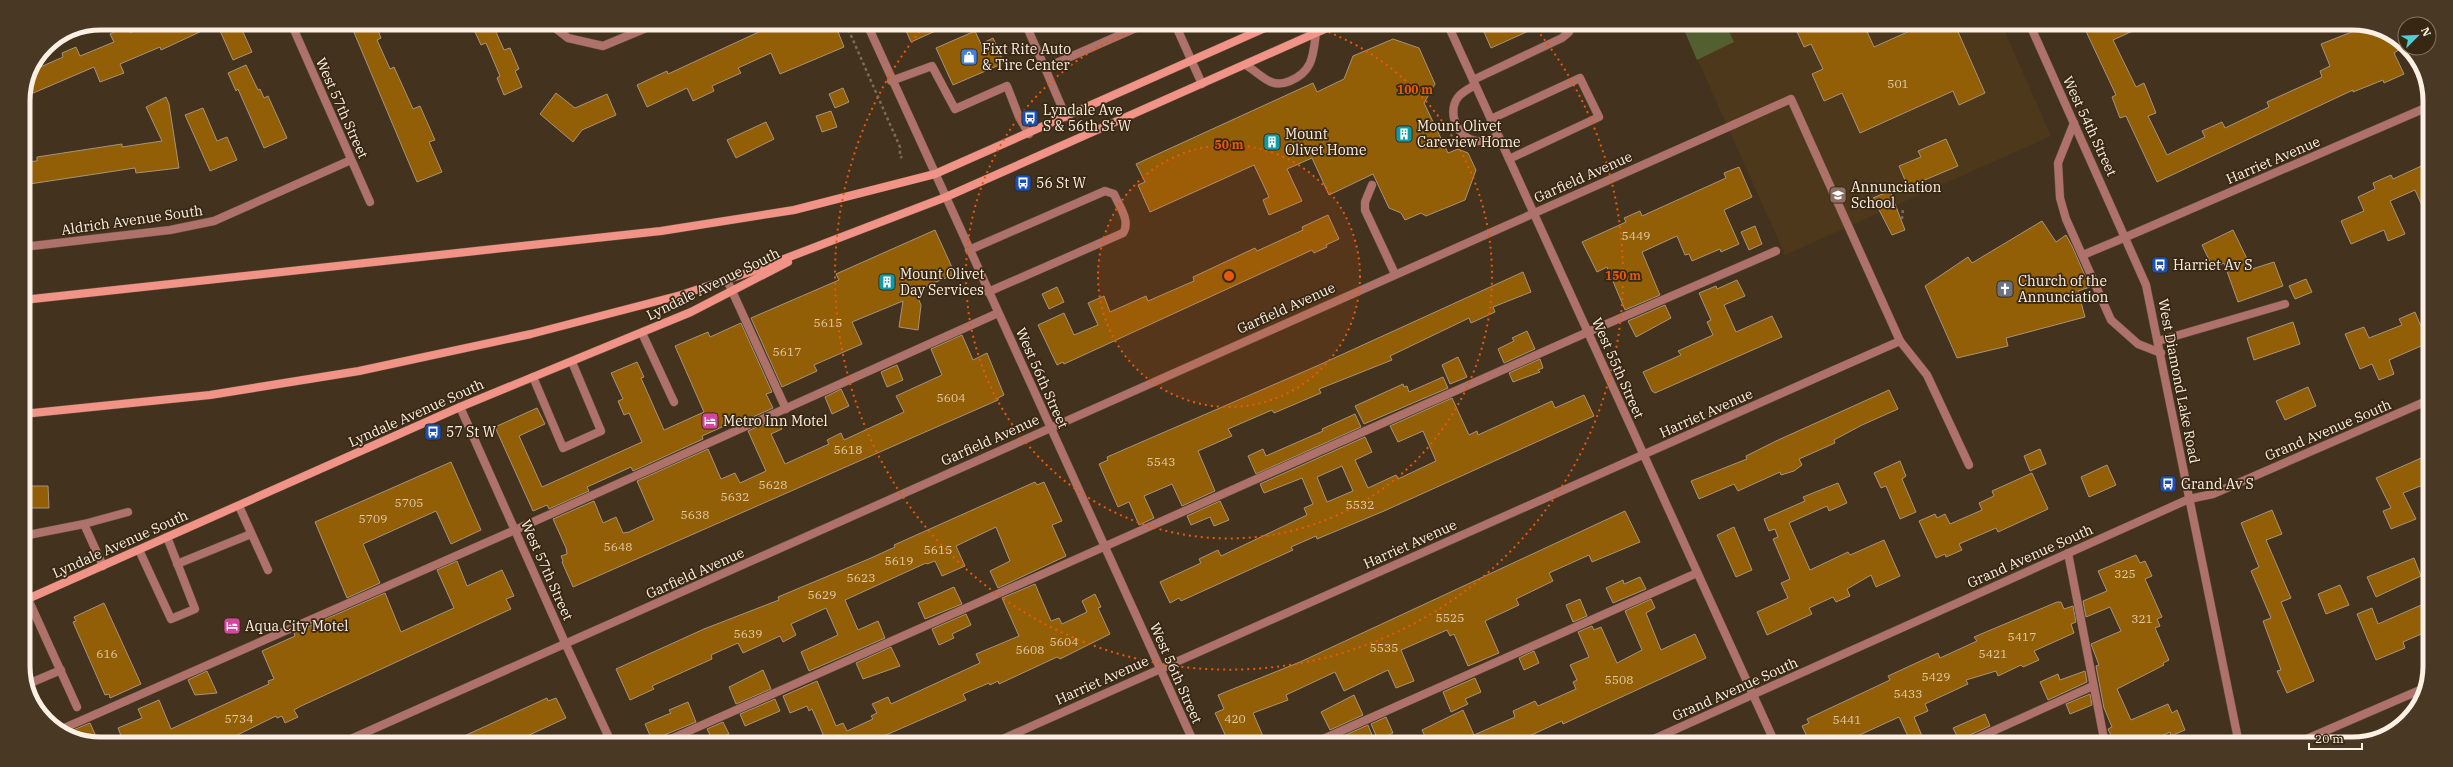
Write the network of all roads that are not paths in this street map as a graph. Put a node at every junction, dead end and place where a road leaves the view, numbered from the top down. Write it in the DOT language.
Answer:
graph roads {
  1 [pos="293,30"];
  2 [pos="558,30"];
  3 [pos="642,30"];
  4 [pos="869,30"];
  5 [pos="1028,30"];
  6 [pos="1131,30"];
  7 [pos="1178,30"];
  8 [pos="1261,30"];
  9 [pos="1323,30"];
  10 [pos="1450,30"];
  11 [pos="1569,30"];
  12 [pos="2032,30"];
  13 [pos="1316,33"];
  14 [pos="1192,61"];
  15 [pos="1246,65"];
  16 [pos="1045,68"];
  17 [pos="891,81"];
  18 [pos="1474,82"];
  19 [pos="1202,84"];
  20 [pos="2423,109"];
  21 [pos="1066,117"];
  22 [pos="1491,119"];
  23 [pos="2074,123"];
  24 [pos="1029,134"];
  25 [pos="1498,136"];
  26 [pos="1509,159"];
  27 [pos="351,160"];
  28 [pos="935,174"];
  29 [pos="1372,185"];
  30 [pos="946,198"];
  31 [pos="370,202"];
  32 [pos="1533,213"];
  33 [pos="2126,237"];
  34 [pos="30,246"];
  35 [pos="818,246"];
  36 [pos="969,250"];
  37 [pos="1776,252"];
  38 [pos="2083,255"];
  39 [pos="1395,274"];
  40 [pos="727,280"];
  41 [pos="733,291"];
  42 [pos="988,292"];
  43 [pos="30,299"];
  44 [pos="2285,304"];
  45 [pos="998,313"];
  46 [pos="1588,332"];
  47 [pos="642,333"];
  48 [pos="1900,341"];
  49 [pos="2158,341"];
  50 [pos="2161,353"];
  51 [pos="572,362"];
  52 [pos="533,377"];
  53 [pos="674,402"];
  54 [pos="2423,402"];
  55 [pos="460,407"];
  56 [pos="786,409"];
  57 [pos="30,413"];
  58 [pos="1050,427"];
  59 [pos="1643,456"];
  60 [pos="1969,465"];
  61 [pos="2189,499"];
  62 [pos="238,506"];
  63 [pos="128,512"];
  64 [pos="84,524"];
  65 [pos="515,530"];
  66 [pos="251,534"];
  67 [pos="30,535"];
  68 [pos="167,537"];
  69 [pos="1105,547"];
  70 [pos="139,550"];
  71 [pos="2068,553"];
  72 [pos="176,564"];
  73 [pos="103,566"];
  74 [pos="268,570"];
  75 [pos="1697,573"];
  76 [pos="30,598"];
  77 [pos="30,608"];
  78 [pos="566,645"];
  79 [pos="1160,668"];
  80 [pos="60,670"];
  81 [pos="32,682"];
  82 [pos="2093,686"];
  83 [pos="2419,690"];
  84 [pos="1753,696"];
  85 [pos="77,707"];
  86 [pos="65,728"];
  87 [pos="355,737"];
  88 [pos="609,737"];
  89 [pos="675,737"];
  90 [pos="1007,737"];
  91 [pos="1191,737"];
  92 [pos="1328,737"];
  93 [pos="1659,737"];
  94 [pos="1772,737"];
  95 [pos="1980,737"];
  96 [pos="2104,737"];
  97 [pos="2238,737"];
  98 [pos="2310,737"];
  1 -- 27 [label="street, West 57th Street"];
  2 -- 3 [label="street"];
  4 -- 17 [label="street, West 56th Street"];
  5 -- 16 [label="street"];
  6 -- 16 [label="street"];
  7 -- 14 [label="street"];
  8 -- 14 [label="main road"];
  9 -- 13 [label="main road"];
  10 -- 18 [label="street, West 55th Street"];
  11 -- 18 [label="street"];
  12 -- 23 [label="street, West 54th Street"];
  13 -- 15 [label="main road"];
  13 -- 15 [label="street"];
  14 -- 19 [label="street"];
  14 -- 21 [label="main road"];
  15 -- 19 [label="main road"];
  16 -- 21 [label="street"];
  17 -- 24 [label="street"];
  17 -- 28 [label="street, West 56th Street"];
  18 -- 22 [label="street, West 55th Street"];
  18 -- 25 [label="street"];
  19 -- 30 [label="main road"];
  20 -- 33 [label="street, Harriet Avenue"];
  21 -- 24 [label="main road"];
  22 -- 25 [label="street, West 55th Street"];
  22 -- 26 [label="street"];
  23 -- 33 [label="street, West 54th Street"];
  23 -- 38 [label="street"];
  24 -- 28 [label="main road"];
  25 -- 26 [label="street, West 55th Street"];
  26 -- 32 [label="street, West 55th Street"];
  27 -- 31 [label="street, West 57th Street"];
  27 -- 34 [label="street, Aldrich Avenue South"];
  28 -- 30 [label="street, West 56th Street"];
  28 -- 43 [label="main road"];
  29 -- 39 [label="street"];
  30 -- 35 [label="main road"];
  30 -- 36 [label="street, West 56th Street"];
  32 -- 39 [label="street, Garfield Avenue"];
  32 -- 46 [label="street, West 55th Street"];
  32 -- 48 [label="street, Garfield Avenue"];
  33 -- 38 [label="street, Harriet Avenue"];
  33 -- 49 [label="street, West Diamond Lake Road"];
  35 -- 40 [label="main road"];
  35 -- 41 [label="main road, Lyndale Avenue South"];
  36 -- 42 [label="street, West 56th Street"];
  36 -- 42 [label="street"];
  37 -- 46 [label="street"];
  38 -- 50 [label="street"];
  39 -- 58 [label="street, Garfield Avenue"];
  40 -- 41 [label="street"];
  40 -- 57 [label="main road"];
  41 -- 47 [label="main road, Lyndale Avenue South"];
  41 -- 56 [label="street"];
  42 -- 45 [label="street, West 56th Street"];
  44 -- 49 [label="street"];
  45 -- 56 [label="street"];
  45 -- 58 [label="street, West 56th Street"];
  46 -- 59 [label="street, West 55th Street"];
  46 -- 69 [label="street"];
  47 -- 51 [label="main road, Lyndale Avenue South"];
  47 -- 53 [label="street"];
  48 -- 59 [label="street, Harriet Avenue"];
  48 -- 60 [label="street"];
  49 -- 50 [label="street, West Diamond Lake Road"];
  50 -- 61 [label="street, West Diamond Lake Road"];
  51 -- 52 [label="main road, Lyndale Avenue South"];
  51 -- 52 [label="street"];
  52 -- 55 [label="main road, Lyndale Avenue South"];
  54 -- 61 [label="street, Grand Avenue South"];
  55 -- 62 [label="main road, Lyndale Avenue South"];
  55 -- 65 [label="street, West 57th Street"];
  56 -- 65 [label="street"];
  58 -- 69 [label="street, West 56th Street"];
  58 -- 78 [label="street, Garfield Avenue"];
  59 -- 75 [label="street, West 55th Street"];
  59 -- 79 [label="street, Harriet Avenue"];
  61 -- 71 [label="street, Grand Avenue South"];
  61 -- 97 [label="street, West Diamond Lake Road"];
  62 -- 66 [label="street"];
  62 -- 68 [label="main road, Lyndale Avenue South"];
  63 -- 64 [label="street"];
  64 -- 67 [label="street"];
  64 -- 73 [label="street"];
  65 -- 78 [label="street, West 57th Street"];
  65 -- 86 [label="street"];
  66 -- 72 [label="street"];
  66 -- 74 [label="street"];
  68 -- 70 [label="main road, Lyndale Avenue South"];
  68 -- 72 [label="street"];
  69 -- 79 [label="street, West 56th Street"];
  69 -- 89 [label="street"];
  70 -- 72 [label="street"];
  70 -- 73 [label="main road, Lyndale Avenue South"];
  71 -- 82 [label="street"];
  71 -- 84 [label="street, Grand Avenue South"];
  73 -- 76 [label="main road, Lyndale Avenue South"];
  75 -- 84 [label="street, West 55th Street"];
  75 -- 92 [label="street"];
  77 -- 80 [label="street"];
  78 -- 87 [label="street, Garfield Avenue"];
  78 -- 88 [label="street, West 57th Street"];
  79 -- 90 [label="street, Harriet Avenue"];
  79 -- 91 [label="street, West 56th Street"];
  80 -- 81 [label="street"];
  80 -- 85 [label="street"];
  82 -- 95 [label="street"];
  82 -- 96 [label="street"];
  83 -- 98 [label="street"];
  84 -- 93 [label="street, Grand Avenue South"];
  84 -- 94 [label="street, West 55th Street"];
}
